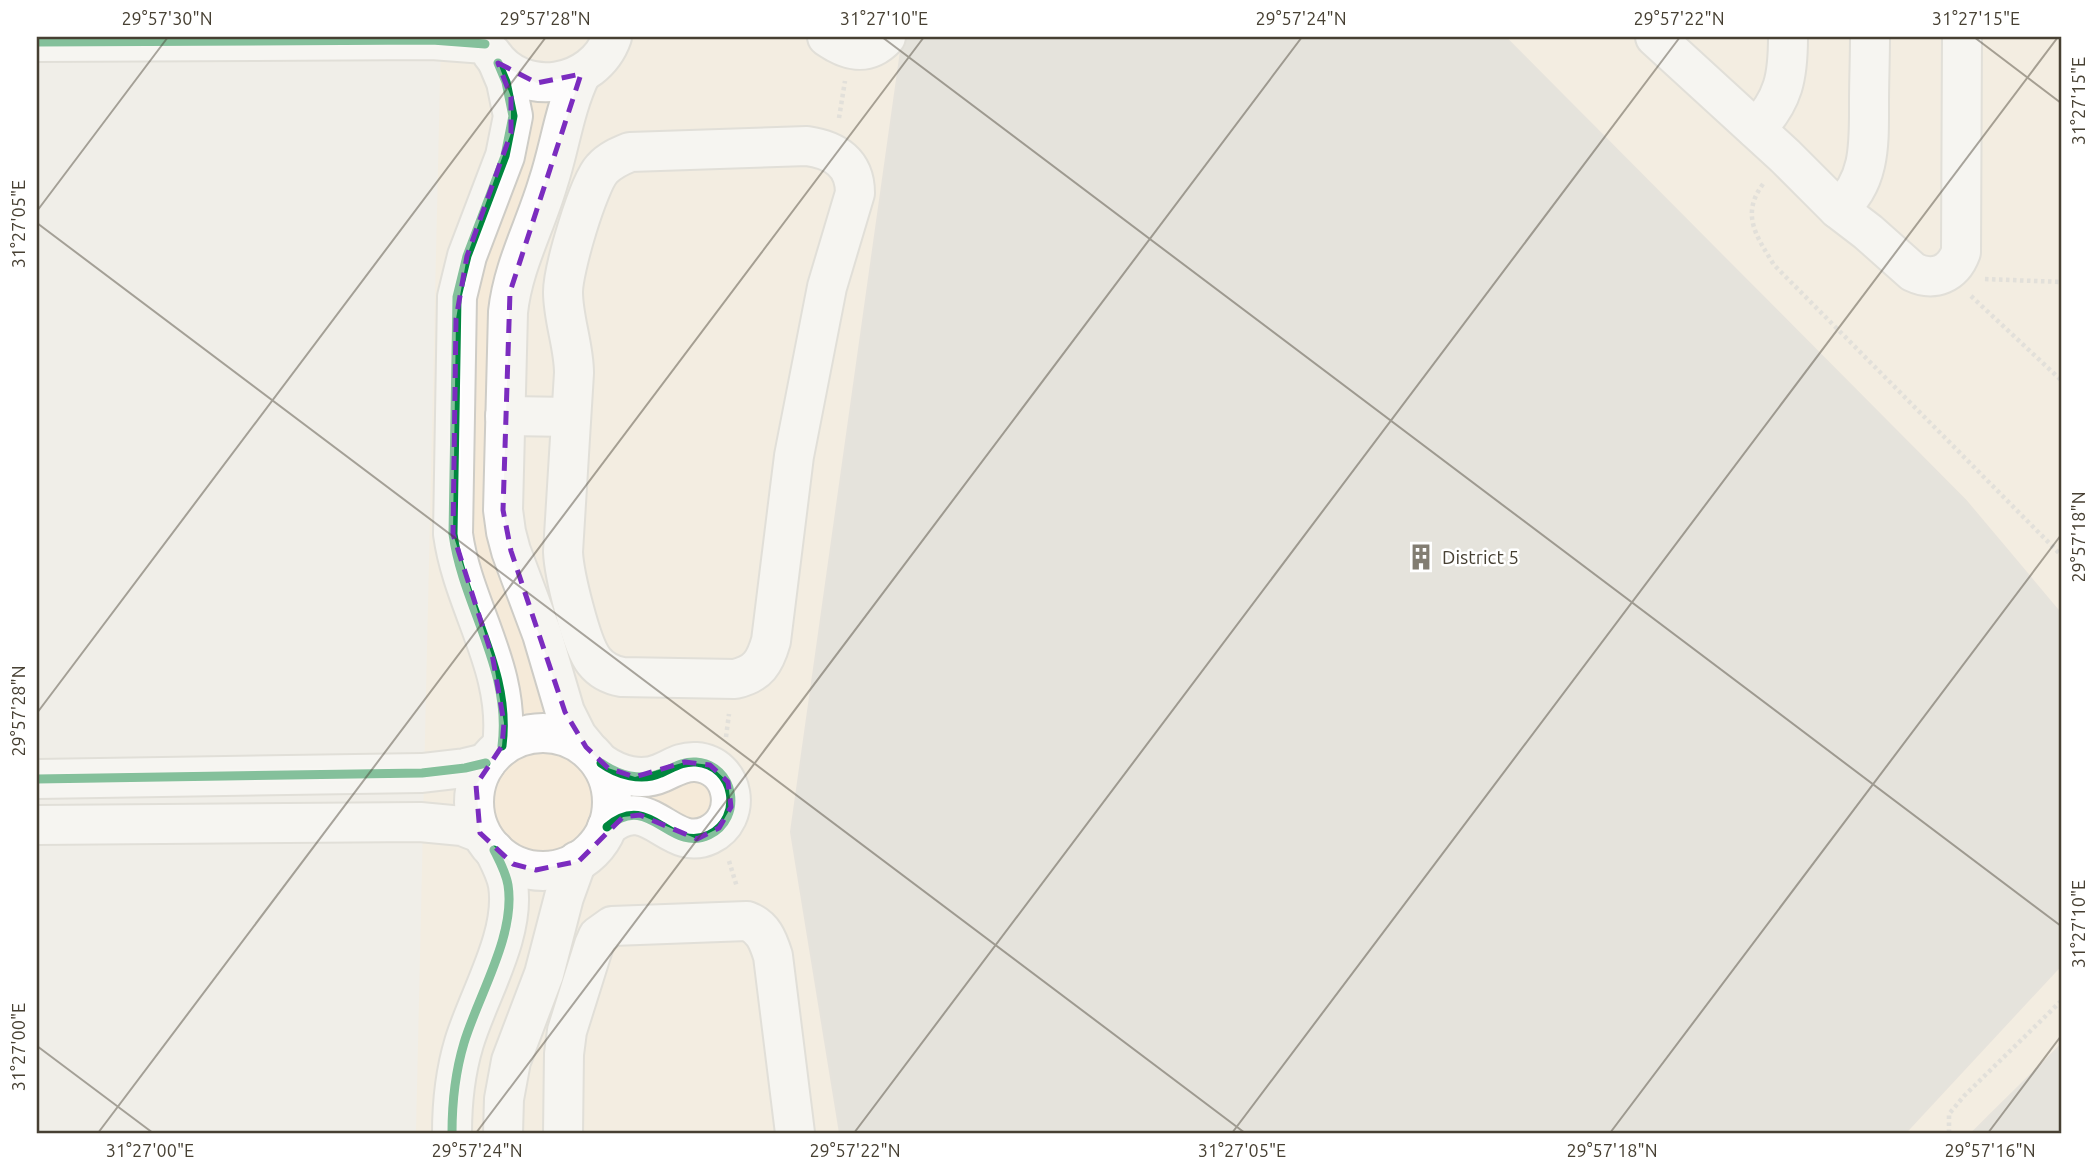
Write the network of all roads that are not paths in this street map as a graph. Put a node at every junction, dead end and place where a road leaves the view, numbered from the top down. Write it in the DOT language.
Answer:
graph roads {
  1 [pos="886,37"];
  2 [pos="1787,37"];
  3 [pos="1870,37"];
  4 [pos="1962,37"];
  5 [pos="613,38"];
  6 [pos="1669,41"];
  7 [pos="37,42"];
  8 [pos="838,43"];
  9 [pos="488,48"];
  10 [pos="581,74"];
  11 [pos="1756,129"];
  12 [pos="1838,209"];
  13 [pos="505,416"];
  14 [pos="571,417"];
  15 [pos="494,755"];
  16 [pos="593,755"];
  17 [pos="37,779"];
  18 [pos="37,825"];
  19 [pos="607,827"];
  20 [pos="487,842"];
  21 [pos="577,861"];
  22 [pos="452,1133"];
  23 [pos="503,1133"];
  24 [pos="563,1133"];
  25 [pos="795,1133"];
  1 -- 8 [label="street"];
  2 -- 11 [label="street"];
  3 -- 12 [label="street"];
  4 -- 12 [label="street"];
  5 -- 10 [label="street"];
  6 -- 11 [label="street"];
  7 -- 9 [label="street"];
  9 -- 10 [label="street"];
  9 -- 15 [label="street"];
  10 -- 13 [label="street"];
  11 -- 12 [label="street"];
  13 -- 14 [label="street"];
  13 -- 16 [label="street"];
  14 -- 14 [label="street"];
  15 -- 16 [label="street"];
  15 -- 17 [label="street"];
  15 -- 20 [label="street"];
  16 -- 19 [label="street"];
  16 -- 19 [label="street"];
  18 -- 20 [label="street"];
  19 -- 21 [label="street"];
  20 -- 21 [label="street"];
  20 -- 22 [label="street"];
  21 -- 23 [label="street"];
  24 -- 25 [label="street"];
}
